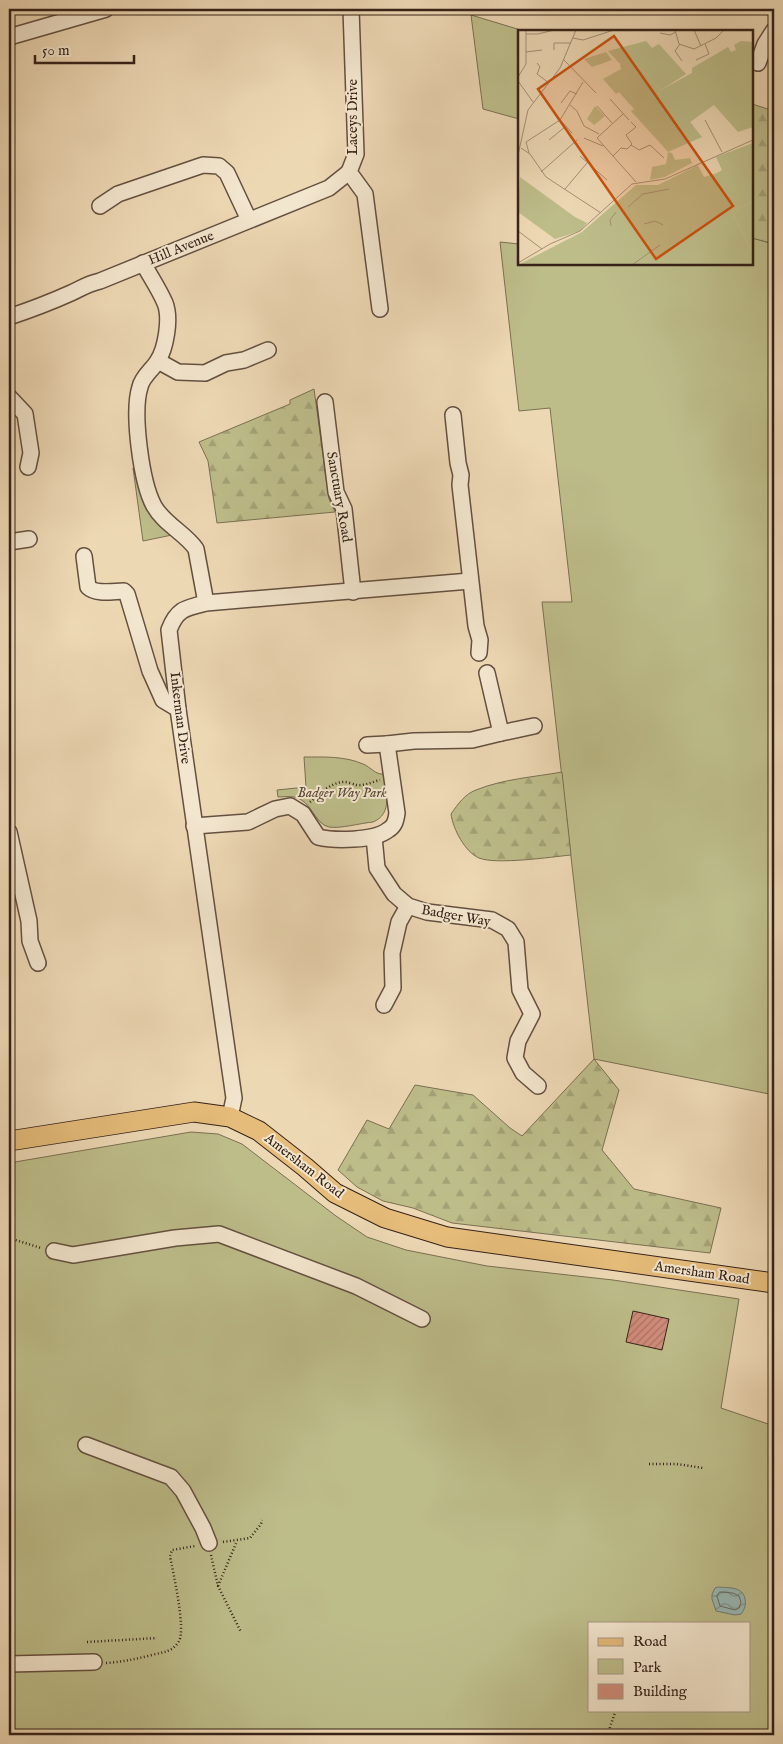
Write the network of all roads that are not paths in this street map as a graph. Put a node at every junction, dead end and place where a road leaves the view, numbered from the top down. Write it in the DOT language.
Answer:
graph roads {
  1 [pos="106,9"];
  2 [pos="350,9"];
  3 [pos="774,30"];
  4 [pos="9,37"];
  5 [pos="758,63"];
  6 [pos="349,172"];
  7 [pos="100,206"];
  8 [pos="249,220"];
  9 [pos="144,263"];
  10 [pos="380,309"];
  11 [pos="9,317"];
  12 [pos="268,350"];
  13 [pos="158,361"];
  14 [pos="9,398"];
  15 [pos="325,402"];
  16 [pos="453,415"];
  17 [pos="28,468"];
  18 [pos="29,539"];
  19 [pos="9,542"];
  20 [pos="84,556"];
  21 [pos="470,581"];
  22 [pos="353,592"];
  23 [pos="206,603"];
  24 [pos="479,654"];
  25 [pos="487,673"];
  26 [pos="178,709"];
  27 [pos="534,726"];
  28 [pos="501,733"];
  29 [pos="387,744"];
  30 [pos="368,745"];
  31 [pos="194,826"];
  32 [pos="9,832"];
  33 [pos="374,837"];
  34 [pos="408,906"];
  35 [pos="38,963"];
  36 [pos="384,1006"];
  37 [pos="538,1086"];
  38 [pos="230,1117"];
  39 [pos="9,1141"];
  40 [pos="54,1252"];
  41 [pos="774,1283"];
  42 [pos="422,1319"];
  43 [pos="86,1445"];
  44 [pos="209,1543"];
  45 [pos="94,1662"];
  46 [pos="9,1664"];
  1 -- 4 [label="street"];
  2 -- 6 [label="street, Laceys Drive"];
  3 -- 5 [label="street"];
  6 -- 8 [label="street, Hill Avenue"];
  6 -- 10 [label="street, Laceys Drive"];
  7 -- 8 [label="street"];
  8 -- 9 [label="street, Hill Avenue"];
  9 -- 11 [label="street, Hill Avenue"];
  9 -- 13 [label="street"];
  12 -- 13 [label="street"];
  13 -- 23 [label="street"];
  14 -- 17 [label="street"];
  15 -- 22 [label="street, Sanctuary Road"];
  16 -- 21 [label="street"];
  18 -- 19 [label="street"];
  20 -- 26 [label="street"];
  21 -- 22 [label="street, Inkerman Drive"];
  21 -- 24 [label="street"];
  22 -- 23 [label="street, Inkerman Drive"];
  23 -- 26 [label="street, Inkerman Drive"];
  25 -- 28 [label="street"];
  26 -- 31 [label="street, Inkerman Drive"];
  27 -- 28 [label="street"];
  28 -- 29 [label="street"];
  29 -- 30 [label="street"];
  29 -- 33 [label="street"];
  31 -- 33 [label="street"];
  31 -- 38 [label="street, Inkerman Drive"];
  32 -- 35 [label="street"];
  33 -- 34 [label="street, Badger Way"];
  34 -- 36 [label="street, Badger Way"];
  34 -- 37 [label="street, Badger Way"];
  38 -- 39 [label="main road, Amersham Road"];
  38 -- 41 [label="main road, Amersham Road"];
  40 -- 42 [label="street"];
  43 -- 44 [label="street"];
  45 -- 46 [label="street"];
}
